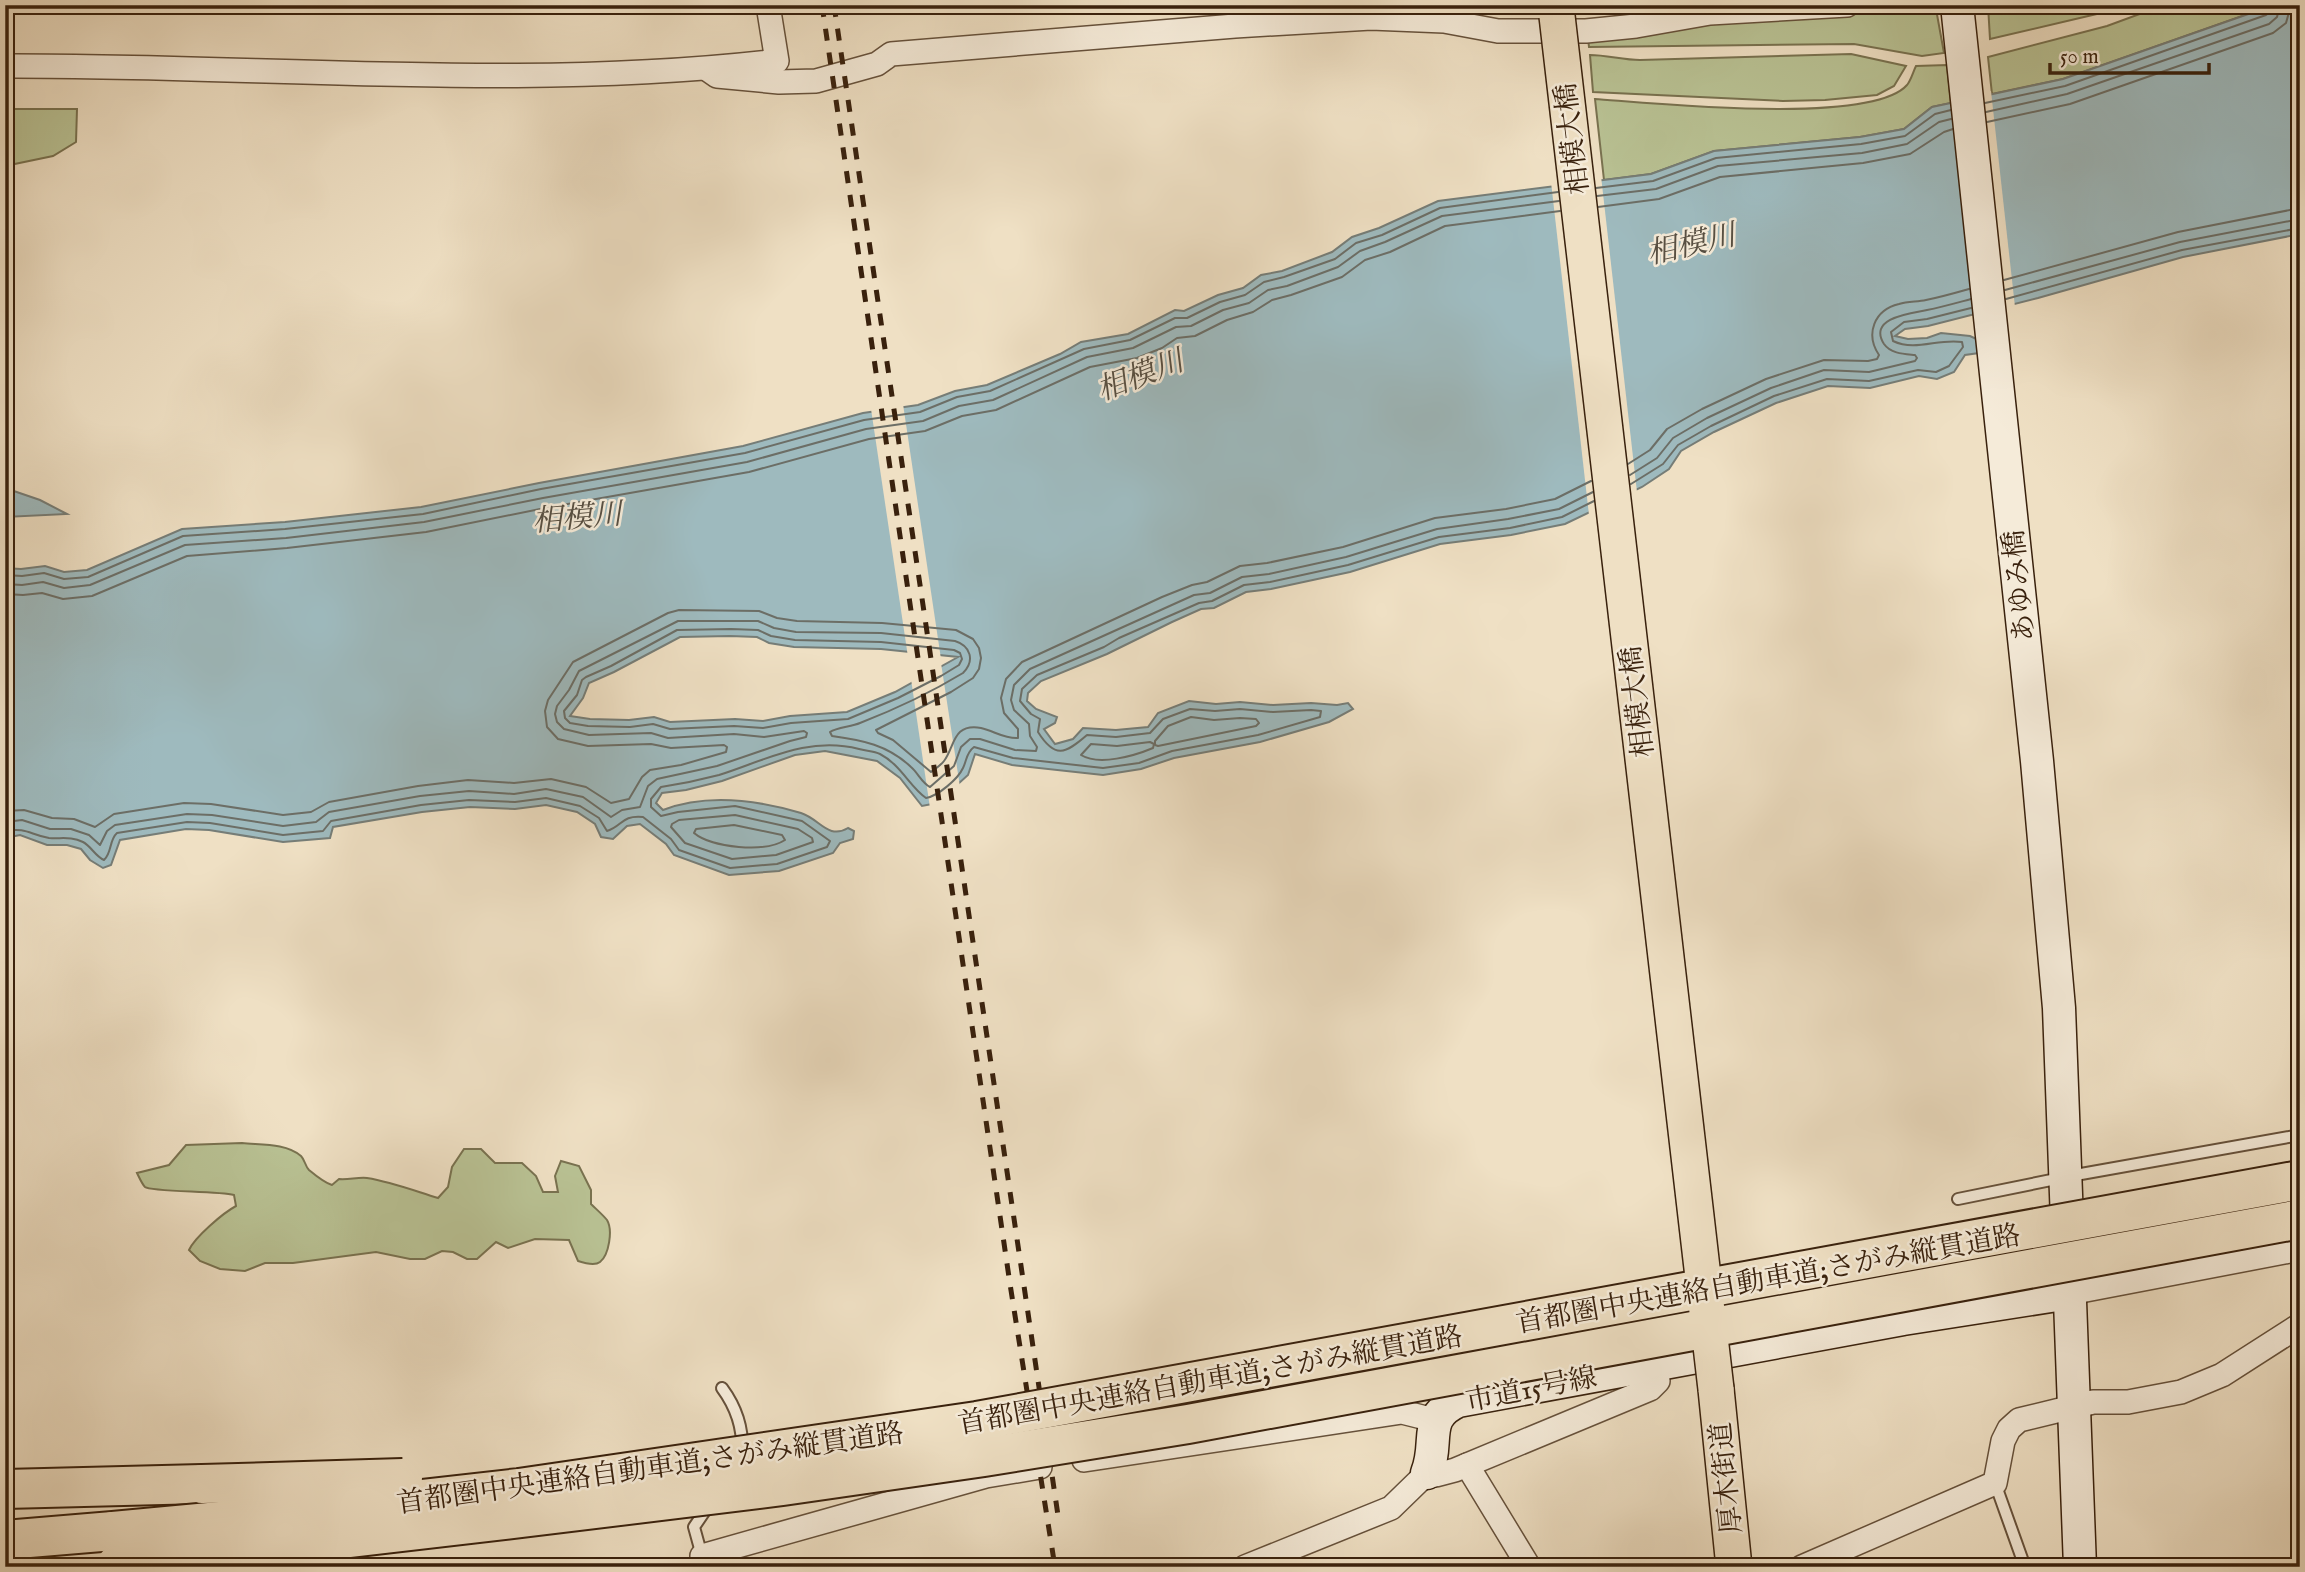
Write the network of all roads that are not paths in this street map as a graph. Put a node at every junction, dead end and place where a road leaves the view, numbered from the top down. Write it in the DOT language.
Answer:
graph roads {
  1 [pos="768,5"];
  2 [pos="1847,5"];
  3 [pos="1957,6"];
  4 [pos="1710,9"];
  5 [pos="1556,10"];
  6 [pos="1384,11"];
  7 [pos="5,66"];
  8 [pos="707,69"];
  9 [pos="2300,1135"];
  10 [pos="2064,1172"];
  11 [pos="2300,1180"];
  12 [pos="1958,1199"];
  13 [pos="2300,1219"];
  14 [pos="2300,1249"];
  15 [pos="2070,1293"];
  16 [pos="2300,1325"];
  17 [pos="1658,1381"];
  18 [pos="722,1388"];
  19 [pos="1716,1389"];
  20 [pos="2075,1406"];
  21 [pos="1436,1418"];
  22 [pos="977,1421"];
  23 [pos="1467,1465"];
  24 [pos="1427,1473"];
  25 [pos="1995,1483"];
  26 [pos="783,1486"];
  27 [pos="5,1489"];
  28 [pos="5,1540"];
  29 [pos="108,1554"];
  30 [pos="703,1561"];
  31 [pos="338,1567"];
  32 [pos="1245,1567"];
  33 [pos="1530,1567"];
  34 [pos="1734,1567"];
  35 [pos="1802,1567"];
  36 [pos="2025,1567"];
  37 [pos="2080,1567"];
  1 -- 8 [label="street"];
  2 -- 4 [label="street"];
  3 -- 10 [label="street, あゆみ橋"];
  4 -- 6 [label="street"];
  5 -- 19 [label="main road, 相模大橋, bridge"];
  6 -- 8 [label="street"];
  7 -- 8 [label="street"];
  9 -- 10 [label="lane"];
  10 -- 12 [label="lane"];
  10 -- 15 [label="street, あゆみ橋"];
  11 -- 22 [label="highway, 首都圏中央連絡自動車道;さがみ縦貫道路, bridge"];
  13 -- 26 [label="highway, 首都圏中央連絡自動車道;さがみ縦貫道路, bridge"];
  14 -- 15 [label="street"];
  15 -- 20 [label="street, あゆみ橋"];
  15 -- 21 [label="street, 市道15号線"];
  16 -- 20 [label="street"];
  17 -- 23 [label="street"];
  18 -- 30 [label="lane"];
  19 -- 34 [label="main road, 厚木街道"];
  20 -- 25 [label="street"];
  20 -- 37 [label="street, あゆみ橋"];
  21 -- 24 [label="street, 市道15号線"];
  21 -- 30 [label="street"];
  22 -- 27 [label="highway, bridge"];
  22 -- 29 [label="highway, 首都圏中央連絡自動車道;さがみ縦貫道路, bridge"];
  23 -- 24 [label="street"];
  23 -- 33 [label="street"];
  24 -- 32 [label="street"];
  25 -- 35 [label="street"];
  25 -- 36 [label="lane"];
  26 -- 29 [label="highway, 首都圏中央連絡自動車道;さがみ縦貫道路, bridge"];
  26 -- 31 [label="highway, bridge"];
  28 -- 29 [label="highway"];
}
